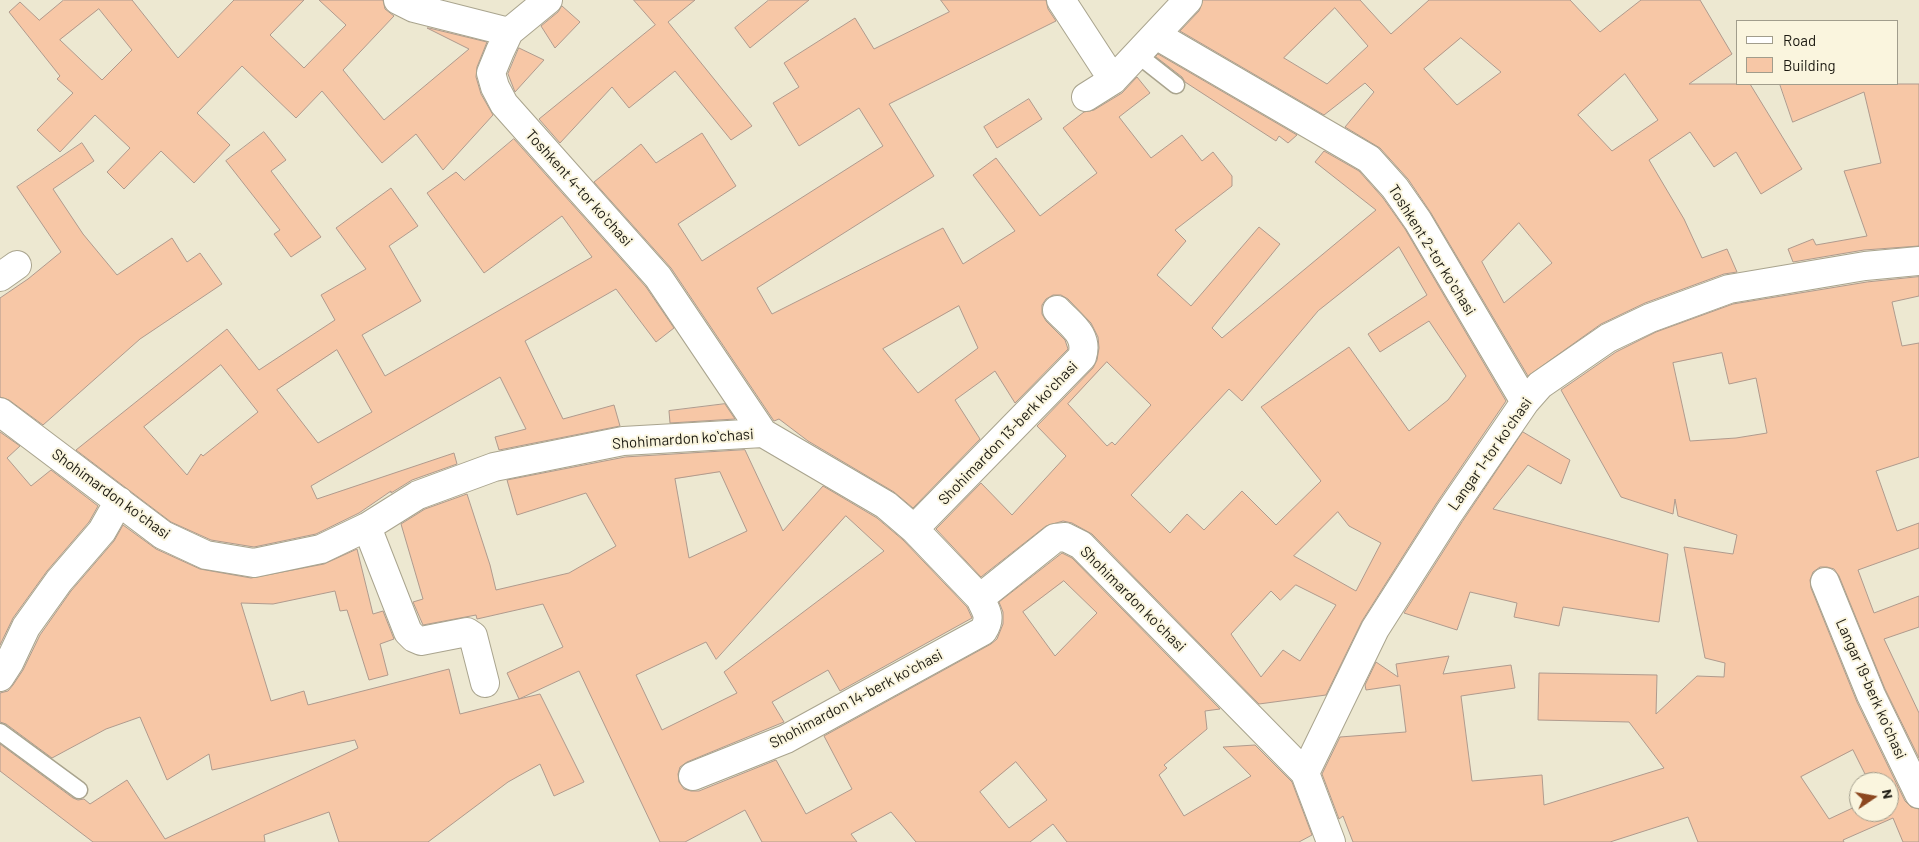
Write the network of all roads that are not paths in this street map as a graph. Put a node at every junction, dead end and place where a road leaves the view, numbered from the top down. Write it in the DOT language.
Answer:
graph roads {
  1 [pos="398,0"];
  2 [pos="548,0"];
  3 [pos="1062,0"];
  4 [pos="1188,0"];
  5 [pos="509,32"];
  6 [pos="1147,45"];
  7 [pos="1113,80"];
  8 [pos="1176,85"];
  9 [pos="1086,97"];
  10 [pos="1919,261"];
  11 [pos="1056,310"];
  12 [pos="1525,402"];
  13 [pos="0,412"];
  14 [pos="763,433"];
  15 [pos="120,501"];
  16 [pos="366,527"];
  17 [pos="914,529"];
  18 [pos="1825,582"];
  19 [pos="980,598"];
  20 [pos="0,676"];
  21 [pos="485,683"];
  22 [pos="0,732"];
  23 [pos="1305,773"];
  24 [pos="693,776"];
  25 [pos="79,790"];
  26 [pos="1919,794"];
  27 [pos="1331,842"];
  1 -- 5 [label="street"];
  2 -- 5 [label="street"];
  3 -- 7 [label="street"];
  4 -- 6 [label="street"];
  5 -- 14 [label="street, Toshkent 4-tor koʻchasi"];
  6 -- 7 [label="street"];
  6 -- 8 [label="lane"];
  6 -- 12 [label="street, Toshkent 2-tor koʻchasi"];
  7 -- 9 [label="street"];
  10 -- 12 [label="street, Langar 1-tor koʻchasi"];
  11 -- 17 [label="street, Shohimardon 13-berk koʻchasi"];
  12 -- 23 [label="street, Langar 1-tor koʻchasi"];
  13 -- 15 [label="street, Shohimardon koʻchasi"];
  14 -- 16 [label="street, Shohimardon koʻchasi"];
  14 -- 17 [label="street, Shohimardon koʻchasi"];
  15 -- 16 [label="street, Shohimardon koʻchasi"];
  15 -- 20 [label="street"];
  16 -- 21 [label="street"];
  17 -- 19 [label="street, Shohimardon koʻchasi"];
  18 -- 26 [label="street, Langar 19-berk koʻchasi"];
  19 -- 23 [label="street, Shohimardon koʻchasi"];
  19 -- 24 [label="street, Shohimardon 14-berk koʻchasi"];
  22 -- 25 [label="lane"];
  23 -- 27 [label="street, Shohimardon koʻchasi"];
}
